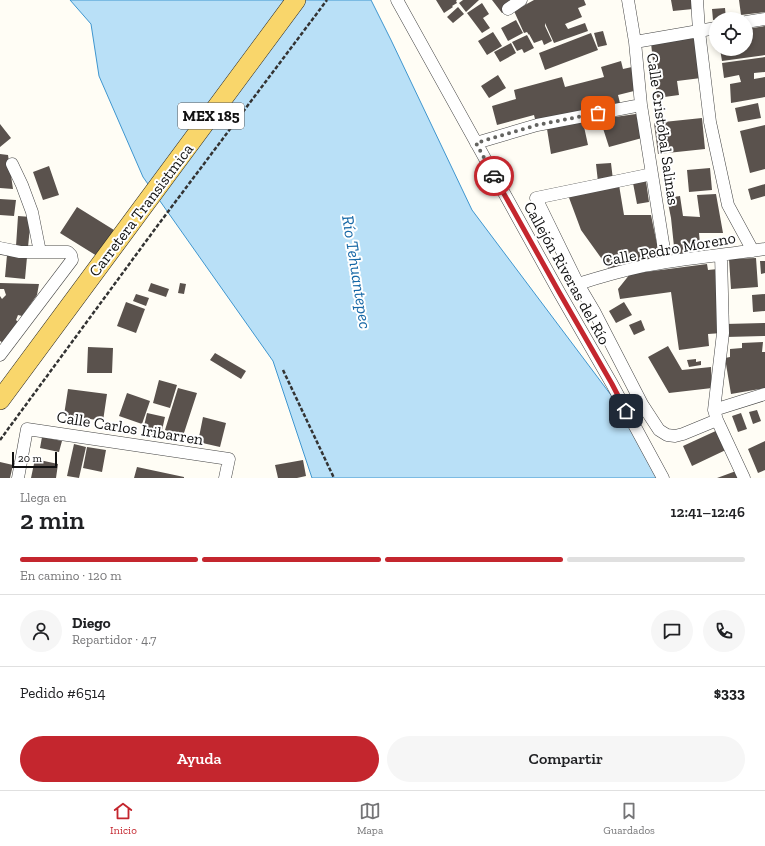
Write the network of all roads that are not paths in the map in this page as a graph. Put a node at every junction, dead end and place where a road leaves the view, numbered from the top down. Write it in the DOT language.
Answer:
graph roads {
  1 [pos="296,0"];
  2 [pos="397,0"];
  3 [pos="521,0"];
  4 [pos="628,0"];
  5 [pos="697,0"];
  6 [pos="508,9"];
  7 [pos="765,19"];
  8 [pos="753,21"];
  9 [pos="709,29"];
  10 [pos="699,31"];
  11 [pos="635,42"];
  12 [pos="641,105"];
  13 [pos="476,143"];
  14 [pos="12,164"];
  15 [pos="652,174"];
  16 [pos="0,248"];
  17 [pos="759,250"];
  18 [pos="40,252"];
  19 [pos="721,255"];
  20 [pos="666,262"];
  21 [pos="578,284"];
  22 [pos="2,350"];
  23 [pos="765,394"];
  24 [pos="0,400"];
  25 [pos="715,415"];
  26 [pos="18,478"];
  27 [pos="225,478"];
  28 [pos="663,478"];
  29 [pos="744,478"];
  1 -- 24 [label="main road, Carretera Transistmica / MEX 185"];
  2 -- 13 [label="street, Callejón Riveras del Río"];
  3 -- 6 [label="street"];
  4 -- 11 [label="street, Calle Cristóbal Salinas"];
  5 -- 10 [label="street"];
  7 -- 8 [label="street"];
  9 -- 10 [label="street"];
  10 -- 11 [label="street"];
  10 -- 17 [label="street"];
  11 -- 12 [label="street, Calle Cristóbal Salinas"];
  12 -- 13 [label="street"];
  12 -- 15 [label="street, Calle Cristóbal Salinas"];
  13 -- 28 [label="street, Callejón Riveras del Río"];
  14 -- 18 [label="street"];
  15 -- 20 [label="street, Calle Cristóbal Salinas"];
  15 -- 21 [label="street"];
  16 -- 18 [label="street"];
  17 -- 19 [label="street, Calle Pedro Moreno"];
  18 -- 22 [label="street"];
  19 -- 20 [label="street, Calle Pedro Moreno"];
  19 -- 25 [label="street"];
  20 -- 21 [label="street, Calle Pedro Moreno"];
  21 -- 25 [label="street"];
  23 -- 25 [label="street"];
  25 -- 29 [label="street"];
  26 -- 27 [label="street, Calle Carlos Iribarren"];
}
